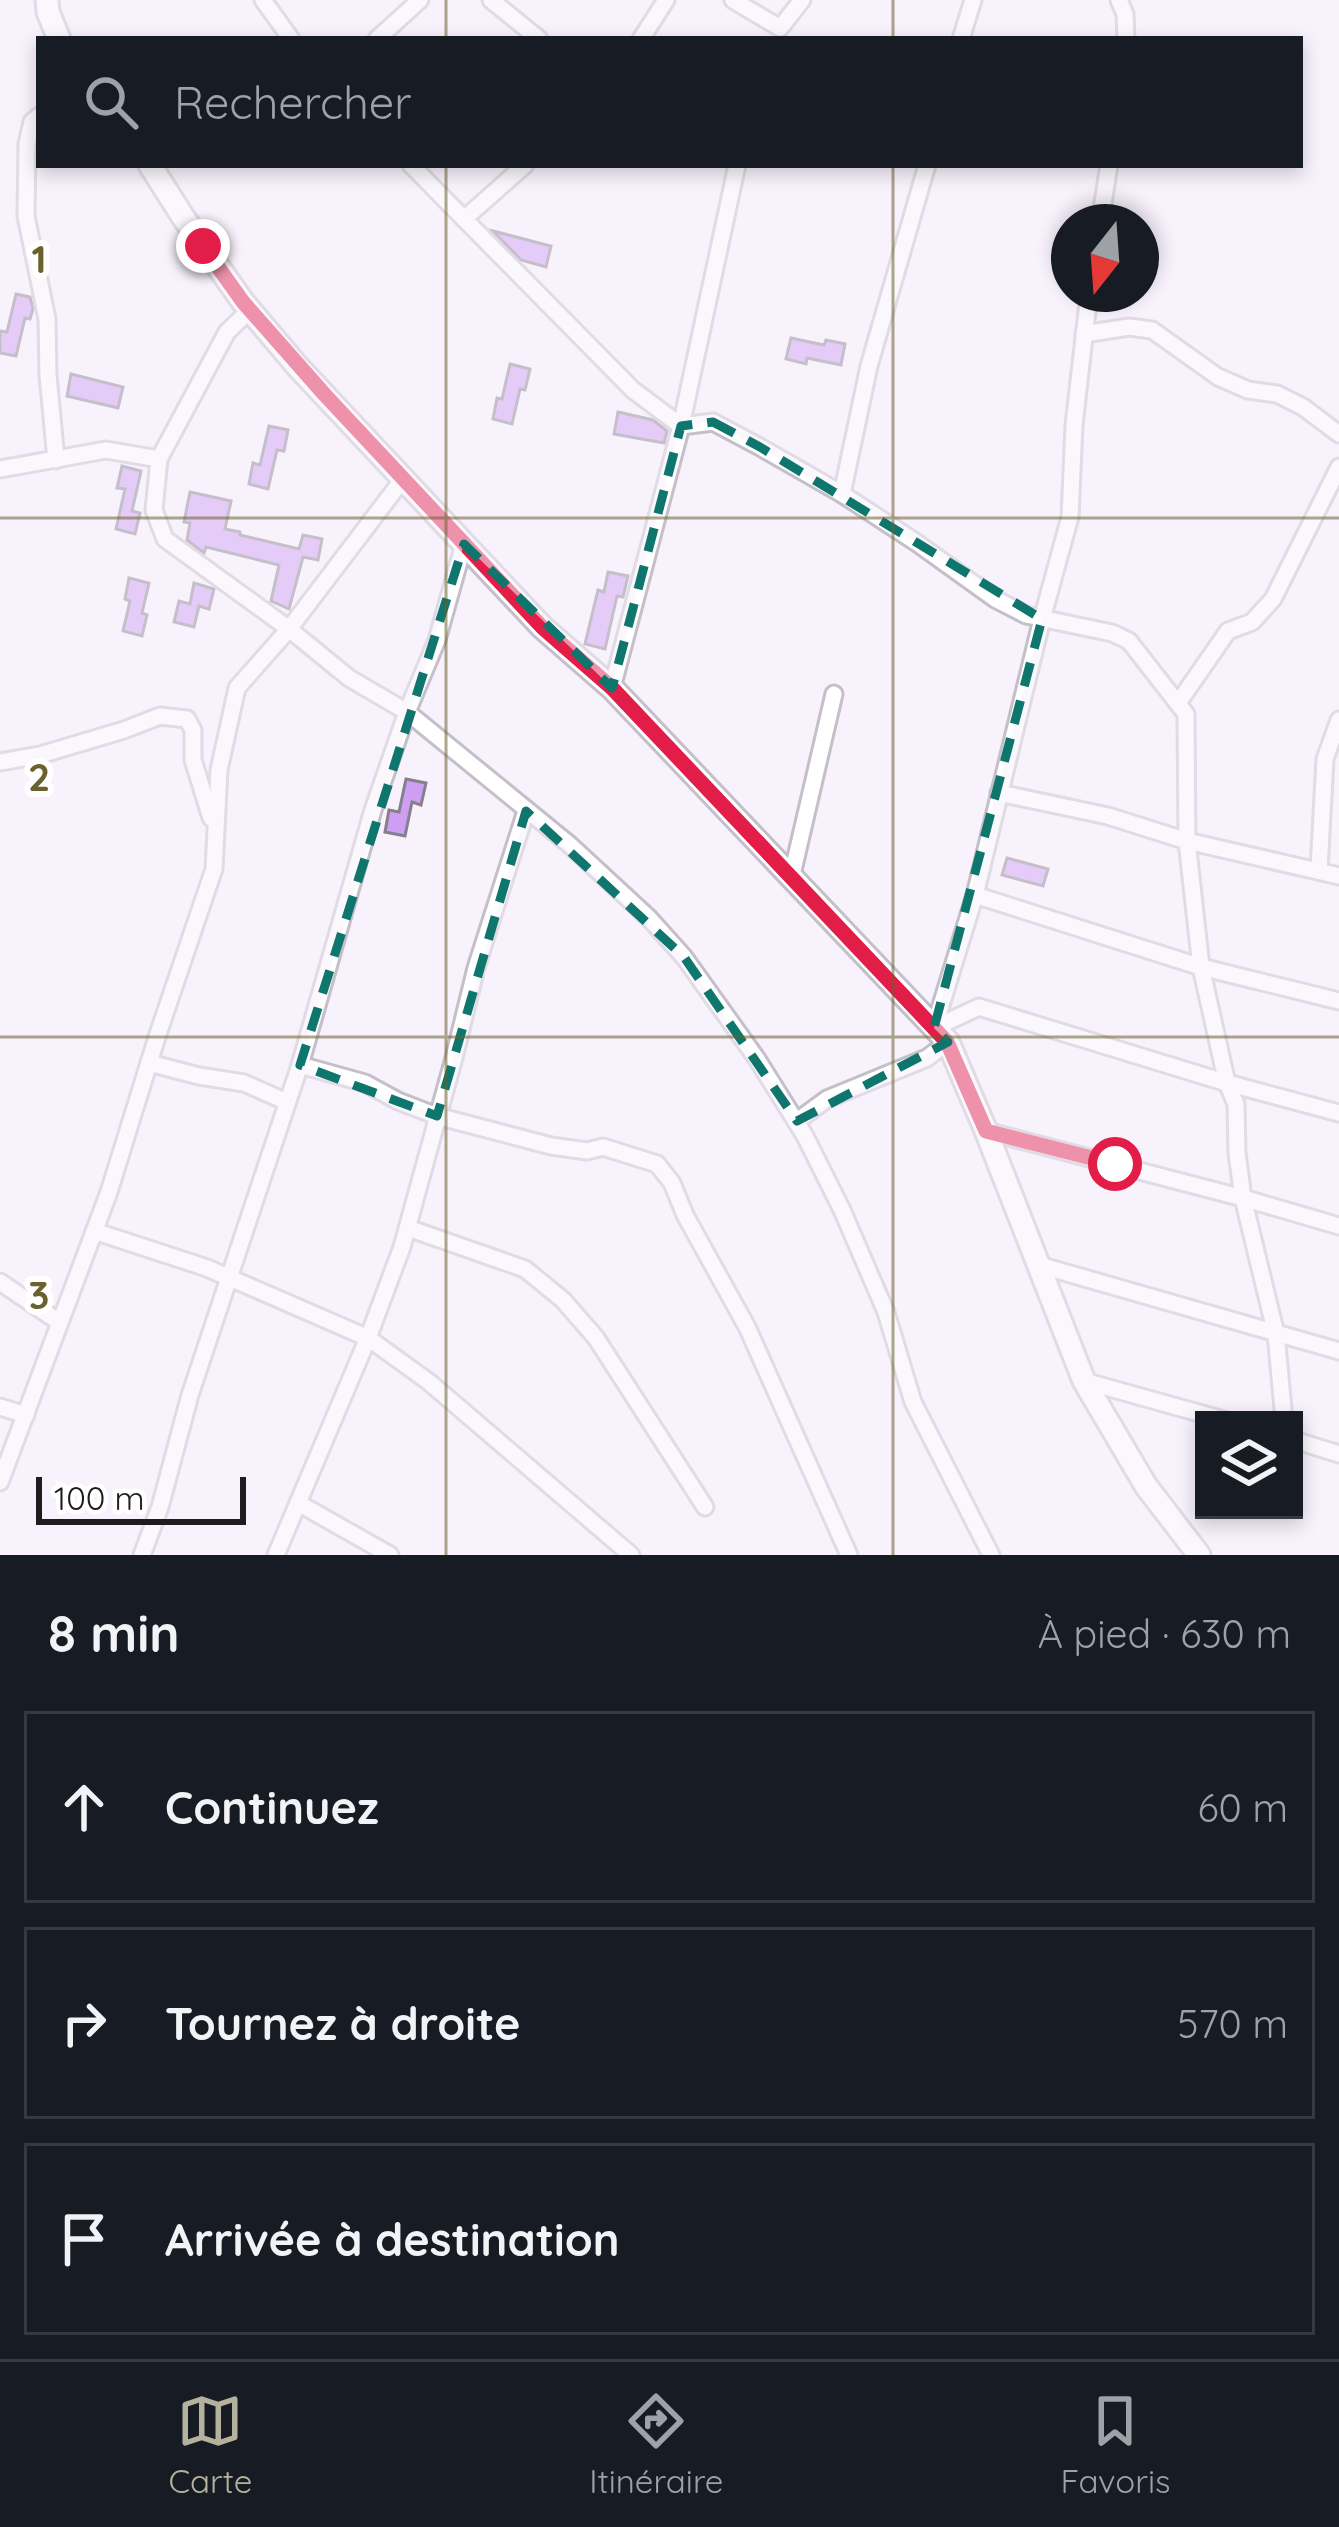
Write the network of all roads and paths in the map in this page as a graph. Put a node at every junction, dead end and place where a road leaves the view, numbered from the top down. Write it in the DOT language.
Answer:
graph roads {
  1 [pos="47,0"];
  2 [pos="263,0"];
  3 [pos="420,0"];
  4 [pos="491,0"];
  5 [pos="666,0"];
  6 [pos="733,0"];
  7 [pos="802,0"];
  8 [pos="973,0"];
  9 [pos="1120,0"];
  10 [pos="777,33"];
  11 [pos="58,36"];
  12 [pos="289,36"];
  13 [pos="380,36"];
  14 [pos="535,36"];
  15 [pos="643,36"];
  16 [pos="963,36"];
  17 [pos="1126,36"];
  18 [pos="36,119"];
  19 [pos="152,168"];
  20 [pos="414,168"];
  21 [pos="522,168"];
  22 [pos="736,168"];
  23 [pos="926,168"];
  24 [pos="1109,168"];
  25 [pos="1103,204"];
  26 [pos="464,218"];
  27 [pos="250,310"];
  28 [pos="1087,312"];
  29 [pos="1084,334"];
  30 [pos="681,426"];
  31 [pos="1339,434"];
  32 [pos="159,459"];
  33 [pos="56,460"];
  34 [pos="1339,467"];
  35 [pos="0,469"];
  36 [pos="403,479"];
  37 [pos="842,494"];
  38 [pos="464,544"];
  39 [pos="1042,620"];
  40 [pos="289,629"];
  41 [pos="612,688"];
  42 [pos="834,694"];
  43 [pos="1178,703"];
  44 [pos="407,712"];
  45 [pos="1339,720"];
  46 [pos="0,762"];
  47 [pos="999,793"];
  48 [pos="526,811"];
  49 [pos="216,832"];
  50 [pos="1187,841"];
  51 [pos="1319,870"];
  52 [pos="1339,877"];
  53 [pos="791,879"];
  54 [pos="975,896"];
  55 [pos="1202,967"];
  56 [pos="1339,1001"];
  57 [pos="940,1035"];
  58 [pos="149,1063"];
  59 [pos="300,1065"];
  60 [pos="1227,1083"];
  61 [pos="287,1102"];
  62 [pos="1339,1113"];
  63 [pos="437,1116"];
  64 [pos="797,1121"];
  65 [pos="986,1131"];
  66 [pos="1244,1198"];
  67 [pos="1339,1226"];
  68 [pos="408,1228"];
  69 [pos="94,1232"];
  70 [pos="1039,1265"];
  71 [pos="229,1279"];
  72 [pos="0,1282"];
  73 [pos="59,1322"];
  74 [pos="1276,1334"];
  75 [pos="368,1338"];
  76 [pos="1339,1351"];
  77 [pos="1084,1382"];
  78 [pos="0,1407"];
  79 [pos="1283,1411"];
  80 [pos="1195,1412"];
  81 [pos="26,1414"];
  82 [pos="1303,1443"];
  83 [pos="1339,1454"];
  84 [pos="0,1482"];
  85 [pos="298,1503"];
  86 [pos="705,1507"];
  87 [pos="142,1555"];
  88 [pos="276,1555"];
  89 [pos="390,1555"];
  90 [pos="631,1555"];
  91 [pos="849,1555"];
  92 [pos="991,1555"];
  93 [pos="1199,1555"];
  1 -- 11 [label="street"];
  2 -- 12 [label="street"];
  3 -- 13 [label="street"];
  4 -- 14 [label="street"];
  5 -- 15 [label="street"];
  6 -- 10 [label="street"];
  7 -- 10 [label="street"];
  8 -- 16 [label="street"];
  9 -- 17 [label="street"];
  18 -- 33 [label="street"];
  19 -- 27 [label="street"];
  20 -- 26 [label="street"];
  21 -- 26 [label="street"];
  22 -- 30 [label="street"];
  23 -- 37 [label="street"];
  24 -- 25 [label="street"];
  26 -- 30 [label="street"];
  27 -- 32 [label="street"];
  27 -- 36 [label="street"];
  28 -- 29 [label="street"];
  29 -- 31 [label="street"];
  29 -- 39 [label="street"];
  30 -- 37 [label="street"];
  30 -- 41 [label="street"];
  32 -- 33 [label="street"];
  32 -- 40 [label="street"];
  33 -- 35 [label="street"];
  34 -- 43 [label="street"];
  36 -- 38 [label="street"];
  36 -- 40 [label="street"];
  37 -- 39 [label="street"];
  38 -- 41 [label="street"];
  38 -- 44 [label="street"];
  39 -- 43 [label="street"];
  39 -- 47 [label="street"];
  40 -- 44 [label="street"];
  40 -- 49 [label="street"];
  41 -- 53 [label="street"];
  42 -- 53 [label="street"];
  43 -- 50 [label="street"];
  44 -- 48 [label="street"];
  44 -- 59 [label="street"];
  45 -- 51 [label="street"];
  46 -- 49 [label="street"];
  47 -- 50 [label="street"];
  47 -- 54 [label="street"];
  48 -- 63 [label="street"];
  48 -- 64 [label="street"];
  49 -- 58 [label="street"];
  50 -- 51 [label="street"];
  50 -- 55 [label="street"];
  51 -- 52 [label="street"];
  53 -- 57 [label="street"];
  54 -- 55 [label="street"];
  54 -- 57 [label="street"];
  55 -- 56 [label="street"];
  55 -- 60 [label="street"];
  57 -- 60 [label="street"];
  57 -- 64 [label="street"];
  57 -- 65 [label="street"];
  58 -- 61 [label="street"];
  58 -- 69 [label="street"];
  59 -- 61 [label="street"];
  59 -- 63 [label="street"];
  60 -- 62 [label="street"];
  60 -- 66 [label="street"];
  61 -- 71 [label="street"];
  63 -- 68 [label="street"];
  63 -- 91 [label="street"];
  64 -- 92 [label="street"];
  65 -- 66 [label="street"];
  65 -- 70 [label="street"];
  66 -- 67 [label="street"];
  66 -- 74 [label="street"];
  68 -- 75 [label="street"];
  68 -- 86 [label="street"];
  69 -- 71 [label="street"];
  69 -- 73 [label="street"];
  70 -- 74 [label="street"];
  70 -- 77 [label="street"];
  71 -- 75 [label="street"];
  71 -- 87 [label="street"];
  72 -- 73 [label="street"];
  73 -- 81 [label="street"];
  74 -- 76 [label="street"];
  74 -- 79 [label="street"];
  75 -- 85 [label="street"];
  75 -- 90 [label="street"];
  77 -- 80 [label="street"];
  77 -- 93 [label="street"];
  78 -- 81 [label="street"];
  81 -- 84 [label="street"];
  82 -- 83 [label="street"];
  85 -- 88 [label="street"];
  85 -- 89 [label="street"];
}
